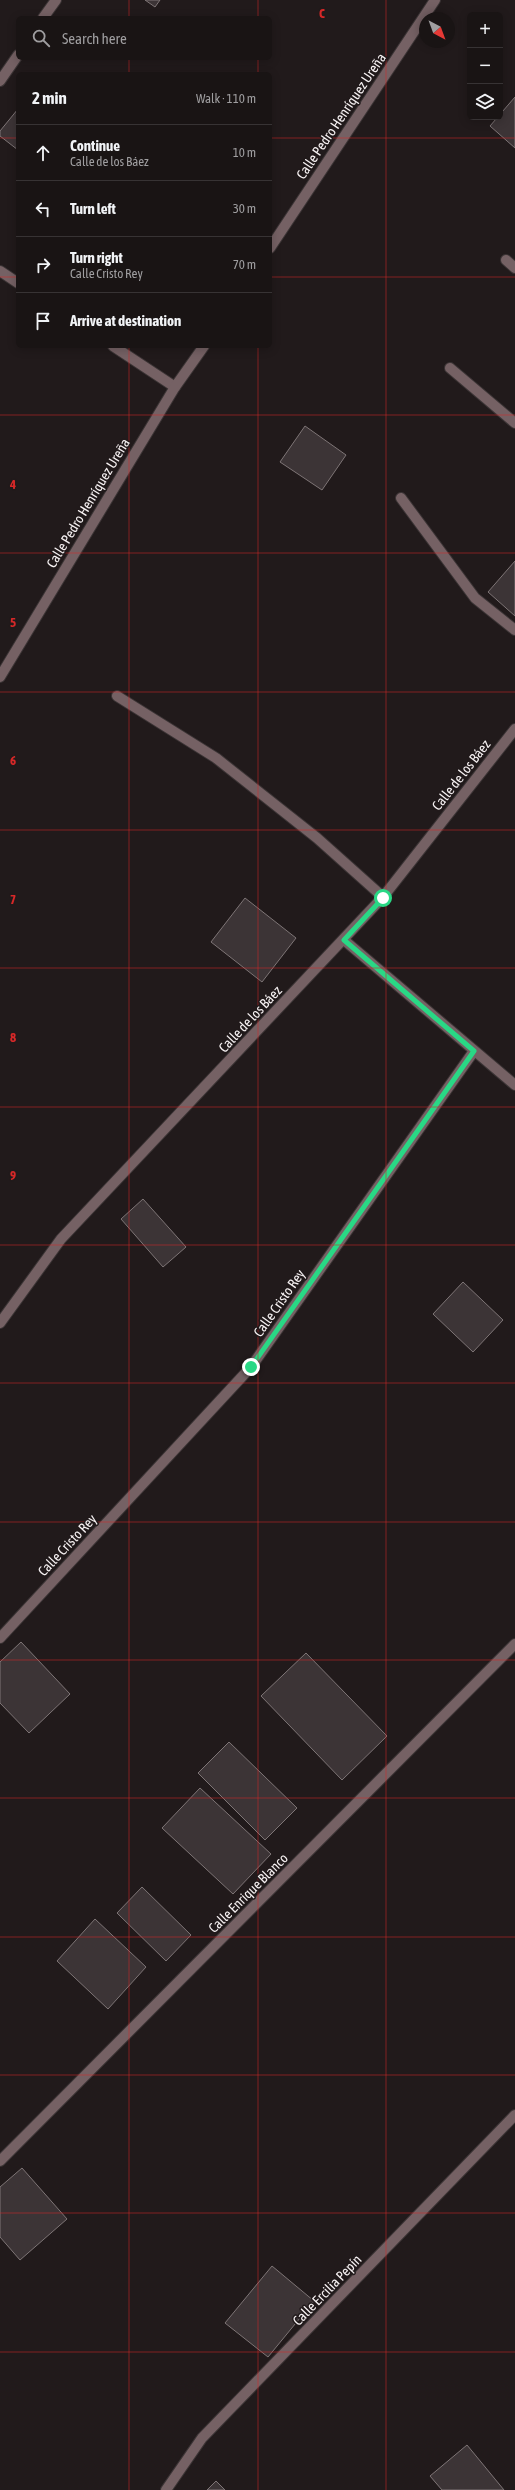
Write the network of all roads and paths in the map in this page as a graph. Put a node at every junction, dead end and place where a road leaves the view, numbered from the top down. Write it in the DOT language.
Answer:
graph roads {
  1 [pos="56,0"];
  2 [pos="435,0"];
  3 [pos="45,16"];
  4 [pos="16,58"];
  5 [pos="0,81"];
  6 [pos="272,245"];
  7 [pos="506,260"];
  8 [pos="515,268"];
  9 [pos="0,271"];
  10 [pos="16,281"];
  11 [pos="116,348"];
  12 [pos="203,348"];
  13 [pos="450,368"];
  14 [pos="175,387"];
  15 [pos="515,423"];
  16 [pos="401,498"];
  17 [pos="515,630"];
  18 [pos="0,677"];
  19 [pos="117,696"];
  20 [pos="515,728"];
  21 [pos="383,898"];
  22 [pos="344,940"];
  23 [pos="474,1051"];
  24 [pos="515,1086"];
  25 [pos="0,1323"];
  26 [pos="0,1638"];
  27 [pos="515,1644"];
  28 [pos="515,2115"];
  29 [pos="0,2161"];
  30 [pos="166,2490"];
  1 -- 3 [label="street"];
  2 -- 6 [label="street, Calle Pedro Henríquez Ureña"];
  4 -- 5 [label="street"];
  7 -- 8 [label="street"];
  9 -- 10 [label="street"];
  11 -- 14 [label="street"];
  12 -- 14 [label="street, Calle Pedro Henríquez Ureña"];
  13 -- 15 [label="street"];
  14 -- 18 [label="street, Calle Pedro Henríquez Ureña"];
  16 -- 17 [label="street"];
  19 -- 21 [label="street"];
  20 -- 21 [label="street, Calle de los Báez"];
  21 -- 22 [label="street, Calle de los Báez"];
  22 -- 23 [label="street"];
  22 -- 25 [label="street, Calle de los Báez"];
  23 -- 24 [label="street"];
  23 -- 26 [label="street, Calle Cristo Rey"];
  27 -- 29 [label="street, Calle Enrique Blanco"];
  28 -- 30 [label="street, Calle Ercilia Pepín"];
}
